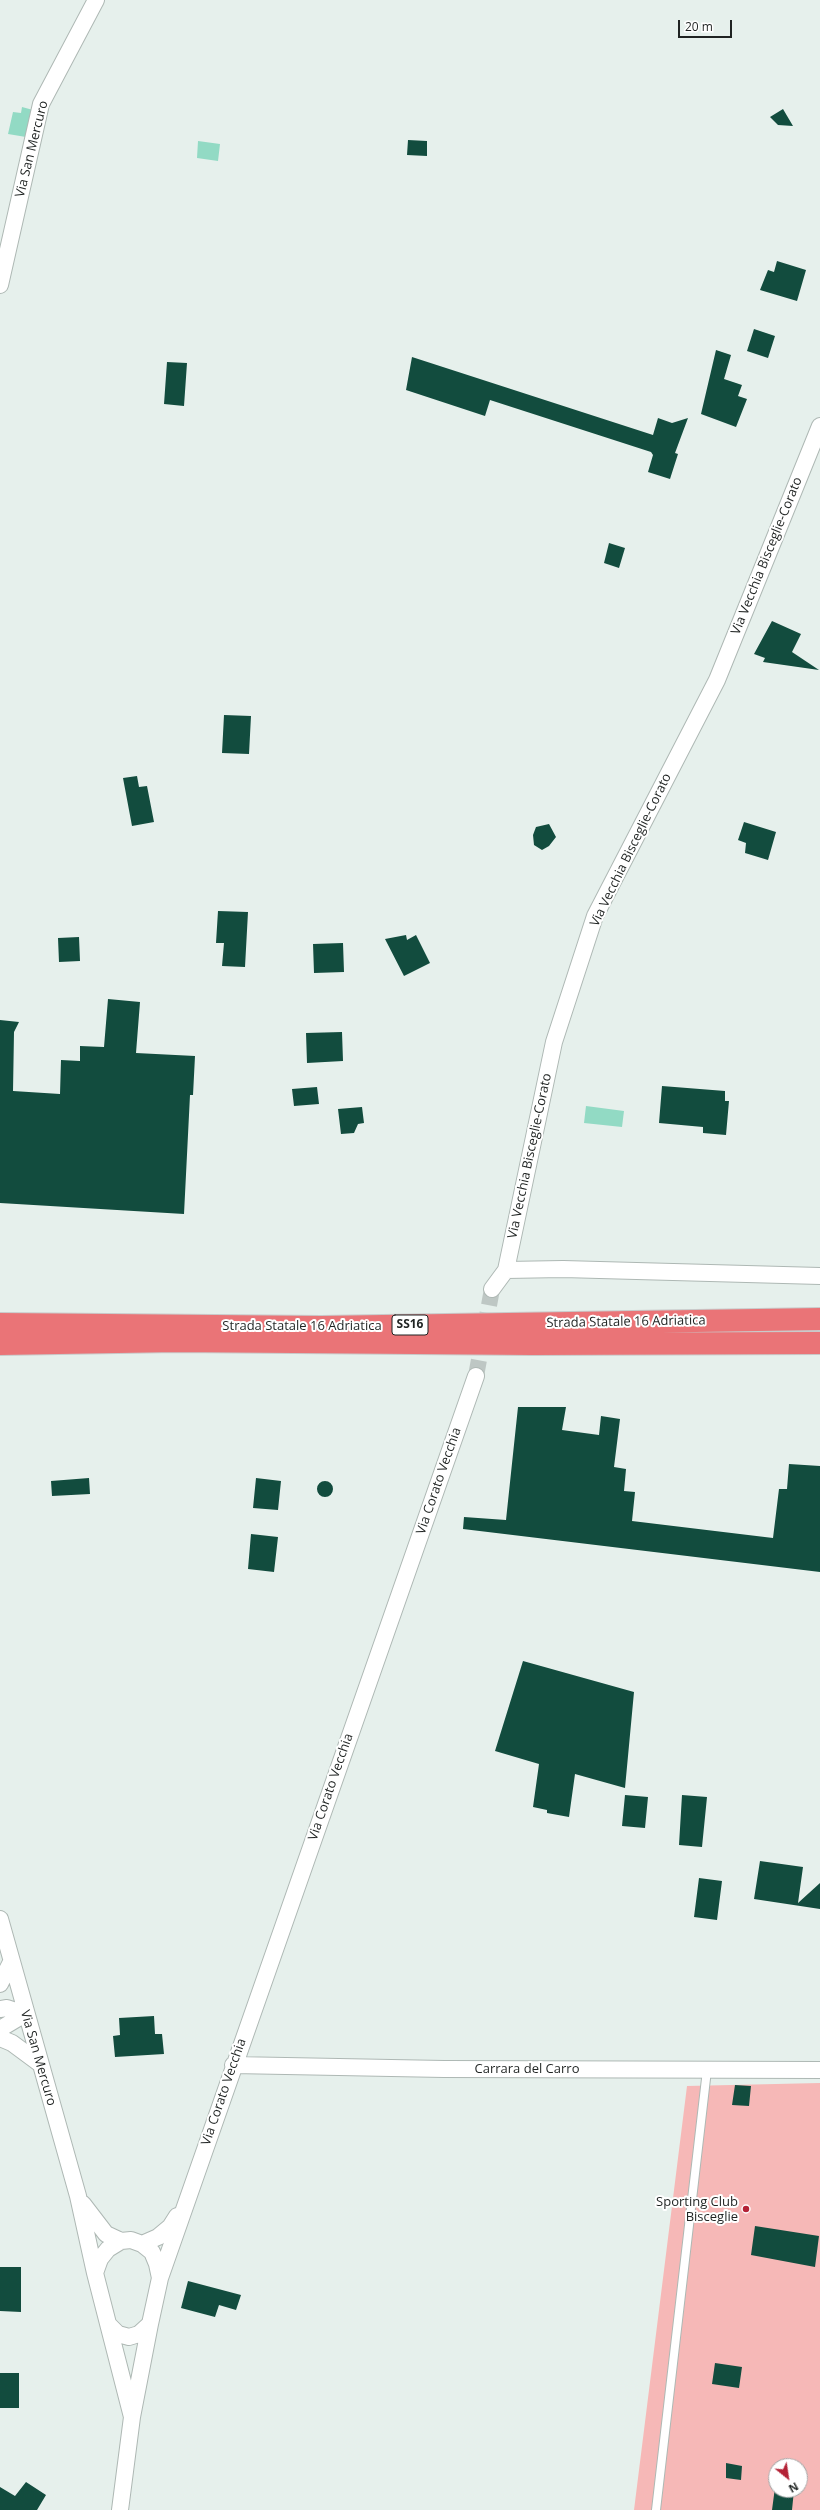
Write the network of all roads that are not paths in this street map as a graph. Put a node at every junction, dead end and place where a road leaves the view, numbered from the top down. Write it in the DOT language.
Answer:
graph roads {
  1 [pos="96,0"];
  2 [pos="0,285"];
  3 [pos="820,426"];
  4 [pos="506,1270"];
  5 [pos="820,1276"];
  6 [pos="492,1289"];
  7 [pos="820,1319"];
  8 [pos="0,1324"];
  9 [pos="820,1343"];
  10 [pos="0,1344"];
  11 [pos="476,1376"];
  12 [pos="0,1919"];
  13 [pos="11,1962"];
  14 [pos="0,1984"];
  15 [pos="0,2009"];
  16 [pos="25,2014"];
  17 [pos="0,2029"];
  18 [pos="0,2038"];
  19 [pos="39,2063"];
  20 [pos="233,2065"];
  21 [pos="707,2070"];
  22 [pos="820,2070"];
  23 [pos="78,2196"];
  24 [pos="188,2197"];
  25 [pos="121,2241"];
  26 [pos="142,2244"];
  27 [pos="95,2273"];
  28 [pos="160,2278"];
  29 [pos="150,2324"];
  30 [pos="109,2325"];
  31 [pos="132,2417"];
  32 [pos="120,2510"];
  33 [pos="656,2510"];
  1 -- 2 [label="street, Via San Mercuro"];
  3 -- 4 [label="street, Via Vecchia Bisceglie-Corato"];
  4 -- 5 [label="street"];
  4 -- 6 [label="street, Via Vecchia Bisceglie-Corato"];
  7 -- 8 [label="highway, Strada Statale 16 Adriatica / SS16"];
  9 -- 10 [label="highway, Strada Statale 16 Adriatica / SS16"];
  11 -- 20 [label="street, Via Corato Vecchia"];
  12 -- 13 [label="street, Via San Mercuro"];
  13 -- 14 [label="street"];
  13 -- 16 [label="street, Via San Mercuro"];
  15 -- 16 [label="street"];
  16 -- 17 [label="street"];
  16 -- 19 [label="street, Via San Mercuro"];
  18 -- 19 [label="street"];
  19 -- 23 [label="street, Via San Mercuro"];
  20 -- 21 [label="street, Carrara del Carro"];
  20 -- 24 [label="street, Via Corato Vecchia"];
  21 -- 22 [label="street, Carrara del Carro"];
  21 -- 33 [label="lane"];
  23 -- 25 [label="street"];
  23 -- 27 [label="street, Via San Mercuro"];
  24 -- 26 [label="street, Via Corato Vecchia"];
  24 -- 28 [label="street, Via Corato Vecchia"];
  25 -- 26 [label="street"];
  25 -- 27 [label="street"];
  26 -- 28 [label="street, Via Corato Vecchia"];
  27 -- 30 [label="street, Via Corato Vecchia"];
  28 -- 29 [label="street, Via Corato Vecchia"];
  29 -- 30 [label="street"];
  29 -- 31 [label="street, Via Corato Vecchia"];
  30 -- 31 [label="street, Via Corato Vecchia"];
  31 -- 32 [label="street, Via Corato Vecchia"];
}
